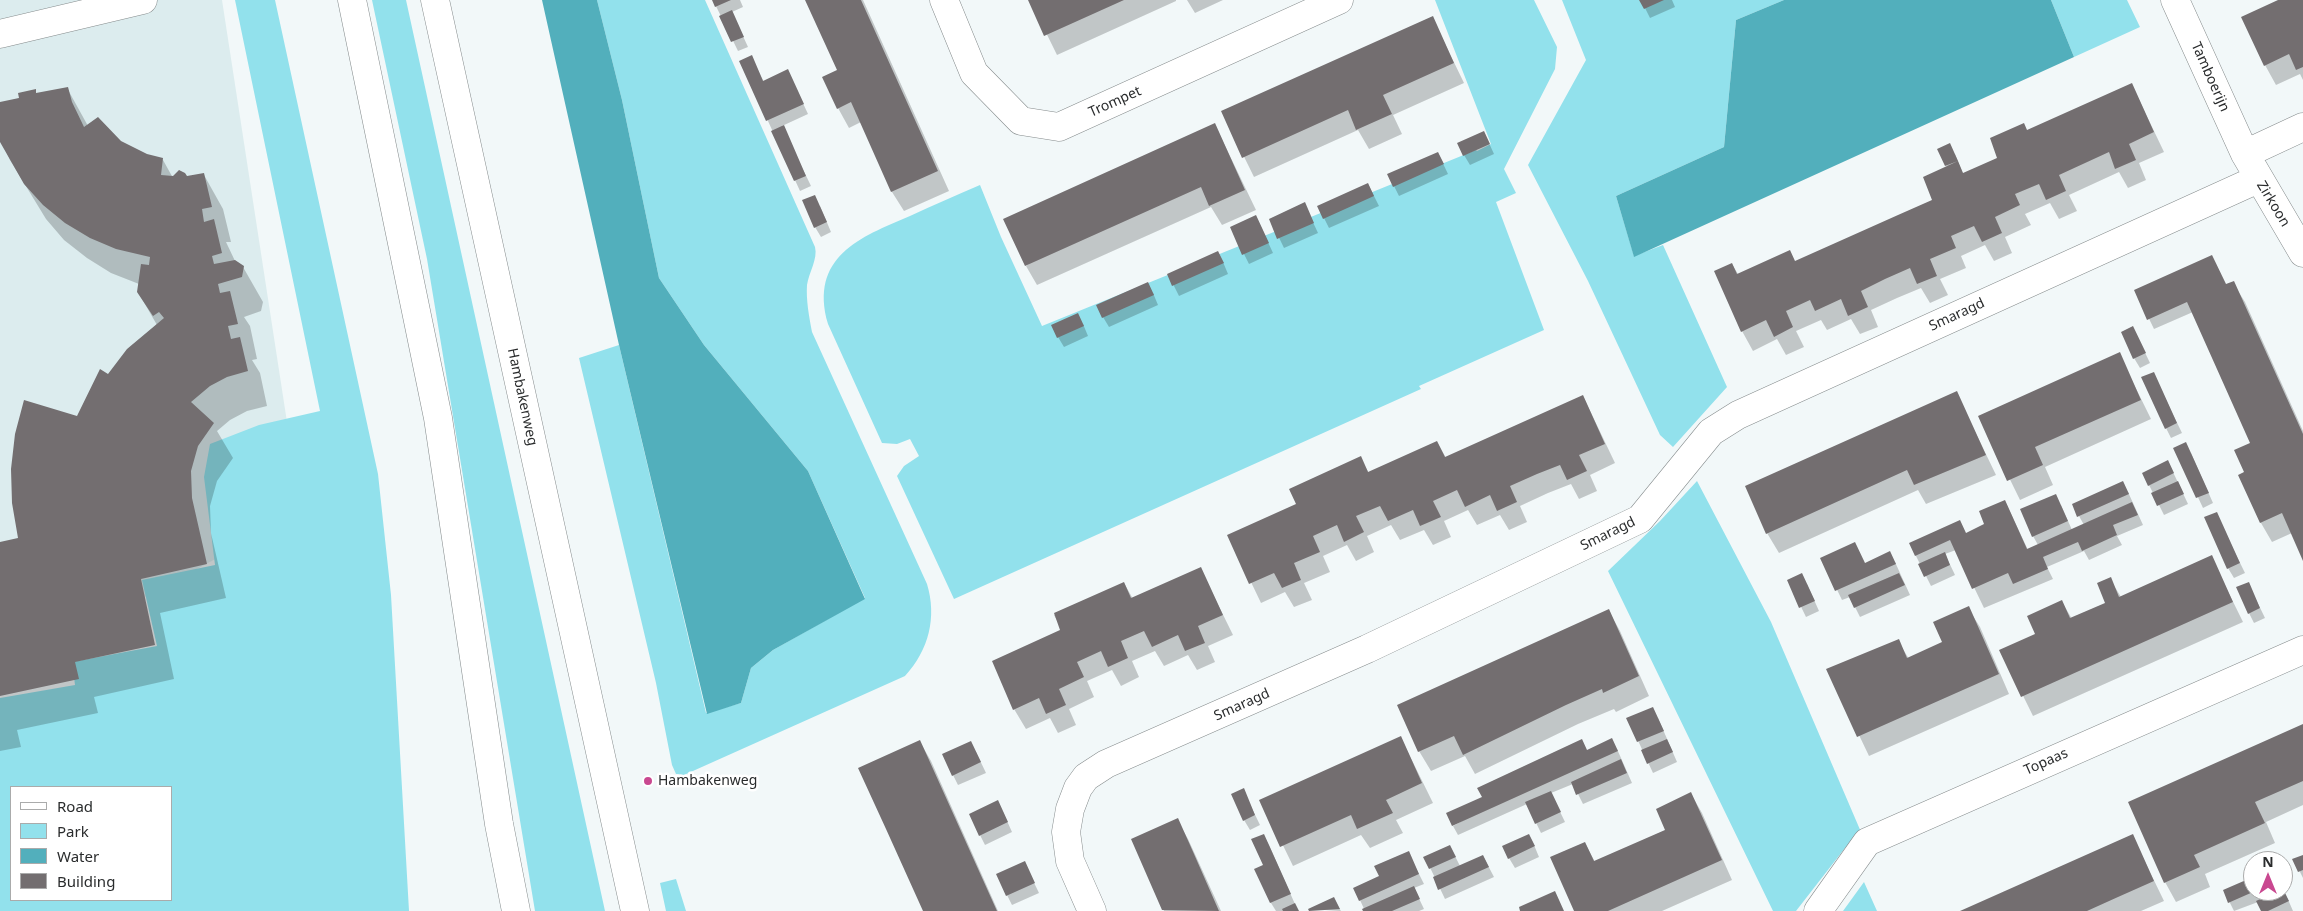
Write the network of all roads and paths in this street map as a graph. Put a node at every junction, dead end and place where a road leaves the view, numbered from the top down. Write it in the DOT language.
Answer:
graph roads {
  1 [pos="144,0"];
  2 [pos="352,0"];
  3 [pos="435,0"];
  4 [pos="944,0"];
  5 [pos="1339,0"];
  6 [pos="2175,0"];
  7 [pos="0,34"];
  8 [pos="2303,127"];
  9 [pos="2245,154"];
  10 [pos="2258,179"];
  11 [pos="2303,253"];
  12 [pos="2303,650"];
  13 [pos="516,911"];
  14 [pos="635,911"];
  15 [pos="1092,911"];
  16 [pos="1818,911"];
  1 -- 7 [label="street"];
  2 -- 13 [label="street"];
  3 -- 14 [label="street, Hambakenweg"];
  4 -- 5 [label="street, Trompet"];
  6 -- 9 [label="street, Tamboerijn"];
  8 -- 9 [label="street"];
  9 -- 10 [label="street, Zirkoon"];
  10 -- 11 [label="street, Zirkoon"];
  10 -- 15 [label="street, Smaragd"];
  12 -- 16 [label="street, Topaas"];
}
